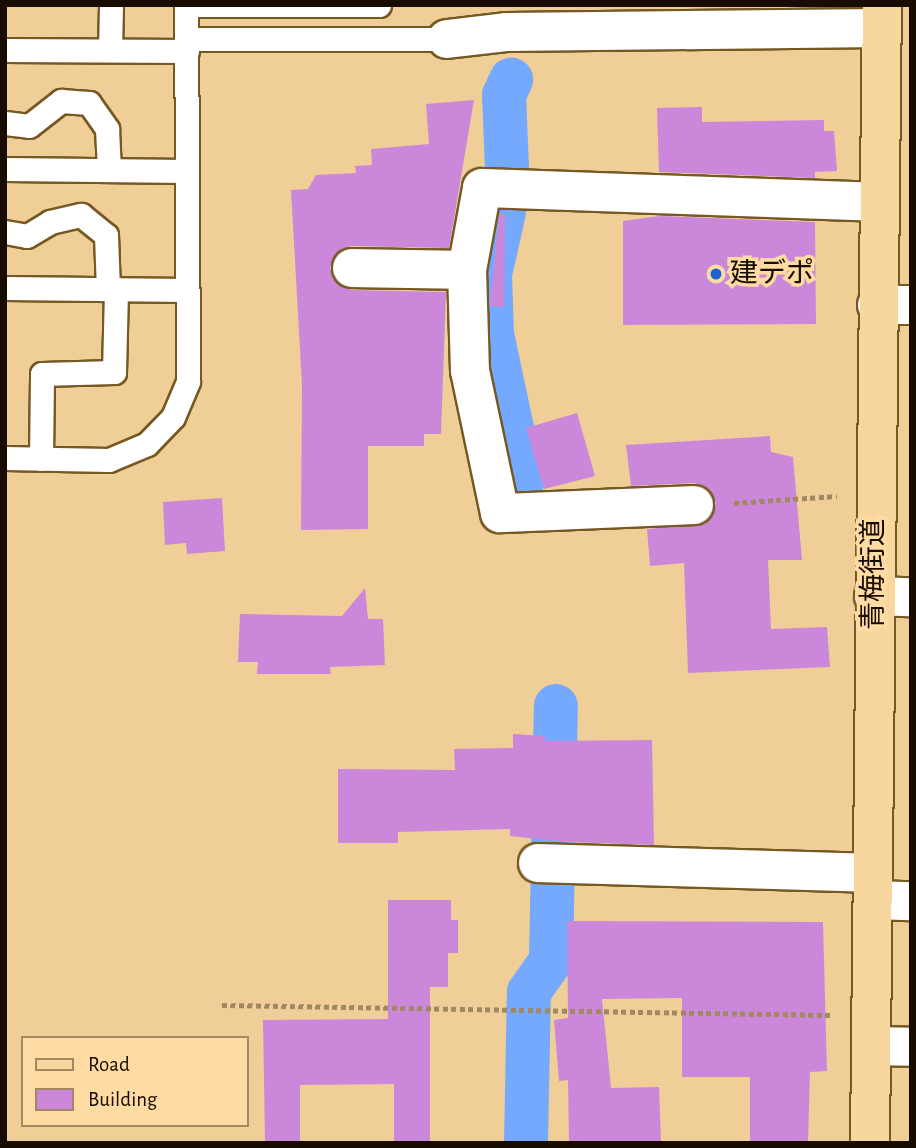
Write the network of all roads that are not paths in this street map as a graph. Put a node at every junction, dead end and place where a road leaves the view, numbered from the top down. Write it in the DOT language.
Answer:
graph roads {
  1 [pos="111,5"];
  2 [pos="186,5"];
  3 [pos="379,5"];
  4 [pos="882,17"];
  5 [pos="447,39"];
  6 [pos="187,45"];
  7 [pos="5,50"];
  8 [pos="110,50"];
  9 [pos="5,123"];
  10 [pos="5,169"];
  11 [pos="109,170"];
  12 [pos="187,170"];
  13 [pos="877,202"];
  14 [pos="5,232"];
  15 [pos="352,268"];
  16 [pos="467,270"];
  17 [pos="5,288"];
  18 [pos="112,289"];
  19 [pos="187,290"];
  20 [pos="894,305"];
  21 [pos="5,458"];
  22 [pos="41,459"];
  23 [pos="694,505"];
  24 [pos="892,597"];
  25 [pos="556,864"];
  26 [pos="873,887"];
  27 [pos="911,901"];
  28 [pos="872,1046"];
  29 [pos="911,1047"];
  30 [pos="870,1143"];
  1 -- 8 [label="lane"];
  2 -- 3 [label="lane"];
  2 -- 6 [label="lane"];
  4 -- 5 [label="street"];
  4 -- 13 [label="main road, 青梅街道"];
  5 -- 6 [label="lane"];
  6 -- 8 [label="lane"];
  6 -- 12 [label="lane"];
  7 -- 8 [label="lane"];
  9 -- 11 [label="lane"];
  10 -- 11 [label="lane"];
  11 -- 12 [label="lane"];
  12 -- 19 [label="lane"];
  13 -- 16 [label="street"];
  13 -- 20 [label="main road, 青梅街道"];
  14 -- 18 [label="lane"];
  15 -- 16 [label="street"];
  16 -- 23 [label="street"];
  17 -- 18 [label="lane"];
  18 -- 19 [label="lane"];
  18 -- 22 [label="lane"];
  19 -- 22 [label="lane"];
  20 -- 24 [label="main road, 青梅街道"];
  21 -- 22 [label="lane"];
  24 -- 26 [label="main road, 青梅街道"];
  25 -- 26 [label="street"];
  26 -- 27 [label="street"];
  26 -- 28 [label="main road, 青梅街道"];
  28 -- 29 [label="street"];
  28 -- 30 [label="main road, 青梅街道"];
}
